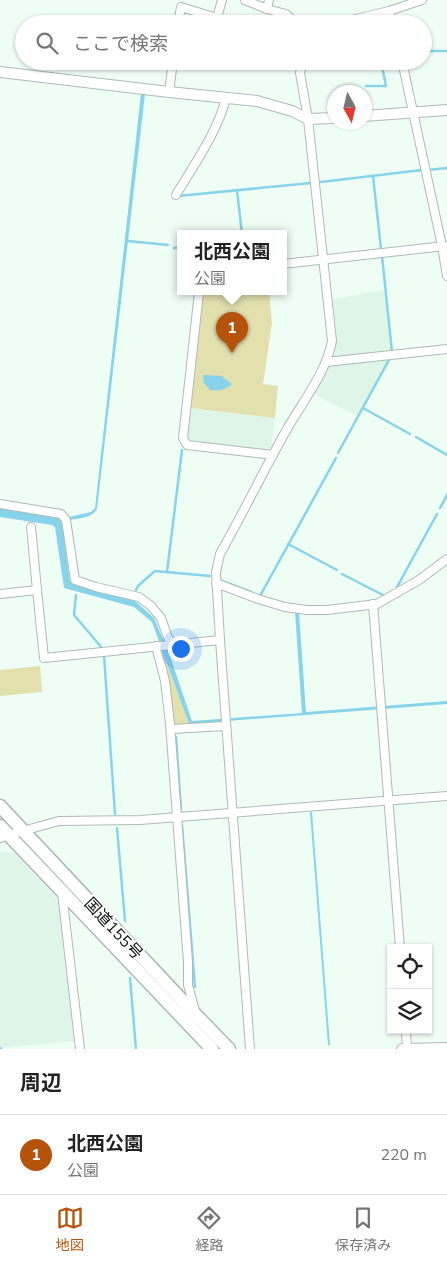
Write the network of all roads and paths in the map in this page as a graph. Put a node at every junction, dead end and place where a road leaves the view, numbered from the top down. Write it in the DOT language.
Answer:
graph roads {
  1 [pos="222,0"];
  2 [pos="245,0"];
  3 [pos="270,0"];
  4 [pos="422,0"];
  5 [pos="267,9"];
  6 [pos="389,11"];
  7 [pos="179,15"];
  8 [pos="207,15"];
  9 [pos="218,15"];
  10 [pos="287,15"];
  11 [pos="373,15"];
  12 [pos="390,15"];
  13 [pos="172,70"];
  14 [pos="301,70"];
  15 [pos="404,70"];
  16 [pos="0,72"];
  17 [pos="169,92"];
  18 [pos="226,98"];
  19 [pos="447,110"];
  20 [pos="414,113"];
  21 [pos="372,116"];
  22 [pos="327,118"];
  23 [pos="308,119"];
  24 [pos="176,195"];
  25 [pos="444,246"];
  26 [pos="323,259"];
  27 [pos="287,264"];
  28 [pos="447,276"];
  29 [pos="199,295"];
  30 [pos="447,349"];
  31 [pos="326,362"];
  32 [pos="273,455"];
  33 [pos="0,504"];
  34 [pos="32,527"];
  35 [pos="447,558"];
  36 [pos="216,583"];
  37 [pos="37,590"];
  38 [pos="0,594"];
  39 [pos="373,604"];
  40 [pos="220,640"];
  41 [pos="164,645"];
  42 [pos="226,722"];
  43 [pos="170,730"];
  44 [pos="447,796"];
  45 [pos="388,801"];
  46 [pos="0,806"];
  47 [pos="233,813"];
  48 [pos="177,818"];
  49 [pos="24,831"];
  50 [pos="3,833"];
  51 [pos="62,892"];
  52 [pos="400,944"];
  53 [pos="196,1015"];
  54 [pos="406,1034"];
  55 [pos="447,1048"];
  56 [pos="80,1049"];
  57 [pos="212,1049"];
  58 [pos="229,1049"];
  59 [pos="250,1049"];
  60 [pos="402,1049"];
  61 [pos="407,1049"];
  1 -- 9 [label="street"];
  2 -- 5 [label="street"];
  3 -- 5 [label="street"];
  4 -- 6 [label="street"];
  5 -- 10 [label="street"];
  6 -- 11 [label="street"];
  6 -- 12 [label="street"];
  7 -- 8 [label="street"];
  13 -- 17 [label="street"];
  14 -- 23 [label="street"];
  15 -- 20 [label="street"];
  16 -- 17 [label="street"];
  17 -- 18 [label="street"];
  18 -- 23 [label="street"];
  18 -- 24 [label="street"];
  19 -- 20 [label="street"];
  20 -- 21 [label="street"];
  20 -- 25 [label="street"];
  22 -- 23 [label="street"];
  23 -- 26 [label="street"];
  25 -- 26 [label="street"];
  25 -- 28 [label="street"];
  26 -- 27 [label="street"];
  26 -- 31 [label="street"];
  29 -- 32 [label="street"];
  30 -- 31 [label="street"];
  31 -- 32 [label="street"];
  32 -- 36 [label="street"];
  33 -- 41 [label="street"];
  34 -- 37 [label="street"];
  35 -- 39 [label="street"];
  36 -- 39 [label="street"];
  36 -- 40 [label="street"];
  37 -- 38 [label="street"];
  37 -- 41 [label="street"];
  39 -- 45 [label="street"];
  40 -- 41 [label="street"];
  40 -- 42 [label="street"];
  41 -- 43 [label="street"];
  42 -- 43 [label="street"];
  42 -- 47 [label="street"];
  43 -- 48 [label="street"];
  44 -- 45 [label="street"];
  45 -- 47 [label="street"];
  45 -- 52 [label="street"];
  46 -- 49 [label="highway, 国道155号"];
  47 -- 48 [label="street"];
  47 -- 59 [label="street"];
  48 -- 49 [label="street"];
  48 -- 53 [label="street"];
  49 -- 50 [label="street"];
  49 -- 53 [label="highway, 国道155号"];
  50 -- 51 [label="highway, 国道155号"];
  51 -- 56 [label="street"];
  51 -- 57 [label="highway, 国道155号"];
  53 -- 58 [label="highway, 国道155号"];
  54 -- 61 [label="street"];
  55 -- 61 [label="street"];
  60 -- 61 [label="street"];
}
